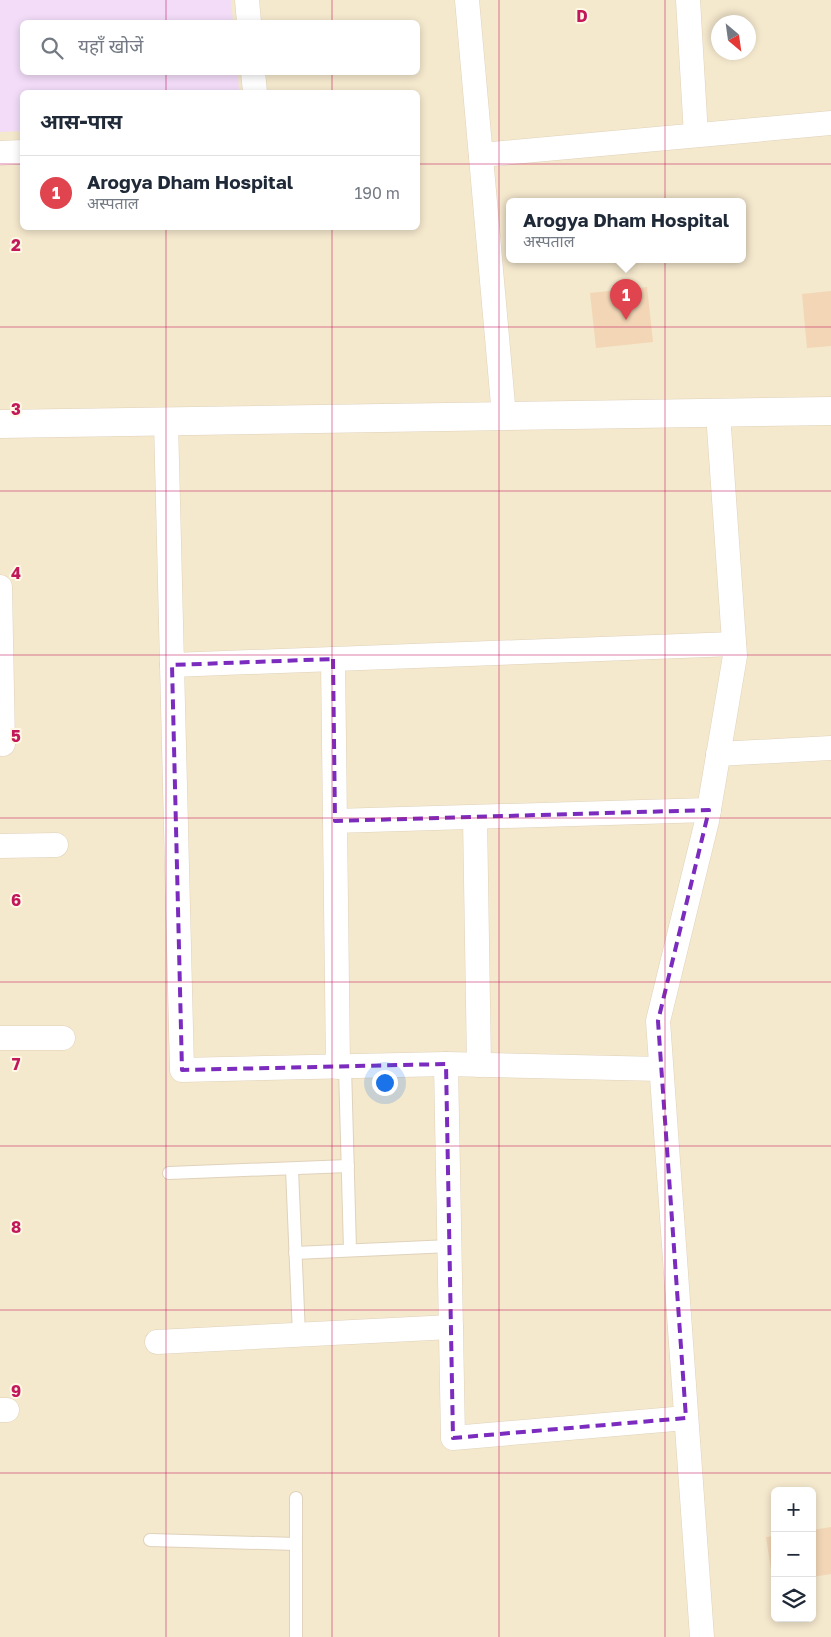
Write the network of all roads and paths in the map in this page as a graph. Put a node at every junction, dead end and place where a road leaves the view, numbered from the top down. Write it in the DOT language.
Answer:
graph roads {
  1 [pos="247,0"];
  2 [pos="466,0"];
  3 [pos="688,0"];
  4 [pos="249,20"];
  5 [pos="253,75"];
  6 [pos="255,90"];
  7 [pos="831,122"];
  8 [pos="696,135"];
  9 [pos="20,152"];
  10 [pos="0,153"];
  11 [pos="481,155"];
  12 [pos="831,411"];
  13 [pos="718,413"];
  14 [pos="504,416"];
  15 [pos="166,421"];
  16 [pos="0,424"];
  17 [pos="0,587"];
  18 [pos="734,644"];
  19 [pos="333,659"];
  20 [pos="172,665"];
  21 [pos="3,744"];
  22 [pos="831,748"];
  23 [pos="718,754"];
  24 [pos="709,810"];
  25 [pos="475,817"];
  26 [pos="335,821"];
  27 [pos="56,845"];
  28 [pos="0,846"];
  29 [pos="0,1038"];
  30 [pos="63,1038"];
  31 [pos="446,1064"];
  32 [pos="479,1065"];
  33 [pos="342,1067"];
  34 [pos="661,1069"];
  35 [pos="348,1166"];
  36 [pos="292,1169"];
  37 [pos="170,1173"];
  38 [pos="450,1246"];
  39 [pos="350,1250"];
  40 [pos="295,1253"];
  41 [pos="451,1327"];
  42 [pos="299,1335"];
  43 [pos="157,1342"];
  44 [pos="686,1418"];
  45 [pos="296,1498"];
  46 [pos="150,1540"];
  47 [pos="296,1544"];
  48 [pos="296,1637"];
  49 [pos="702,1637"];
  1 -- 4 [label="street"];
  2 -- 11 [label="street"];
  3 -- 8 [label="street"];
  5 -- 6 [label="street"];
  7 -- 8 [label="street"];
  8 -- 11 [label="street"];
  9 -- 10 [label="street"];
  11 -- 14 [label="street"];
  12 -- 13 [label="street"];
  13 -- 14 [label="street"];
  13 -- 18 [label="street"];
  14 -- 15 [label="street"];
  15 -- 16 [label="street"];
  15 -- 20 [label="street"];
  17 -- 21 [label="street"];
  18 -- 19 [label="street"];
  18 -- 23 [label="street"];
  19 -- 20 [label="street"];
  19 -- 26 [label="street"];
  20 -- 33 [label="street"];
  22 -- 23 [label="street"];
  23 -- 24 [label="street"];
  24 -- 25 [label="street"];
  24 -- 34 [label="street"];
  25 -- 26 [label="street"];
  25 -- 32 [label="street"];
  26 -- 33 [label="street"];
  27 -- 28 [label="street"];
  29 -- 30 [label="street"];
  31 -- 32 [label="street"];
  31 -- 33 [label="street"];
  31 -- 38 [label="street"];
  32 -- 34 [label="street"];
  33 -- 35 [label="lane"];
  34 -- 44 [label="street"];
  35 -- 36 [label="lane"];
  35 -- 39 [label="lane"];
  36 -- 37 [label="lane"];
  36 -- 40 [label="lane"];
  38 -- 39 [label="lane"];
  38 -- 41 [label="street"];
  39 -- 40 [label="lane"];
  40 -- 42 [label="lane"];
  41 -- 42 [label="street"];
  41 -- 44 [label="street"];
  42 -- 43 [label="street"];
  44 -- 49 [label="street"];
  45 -- 47 [label="lane"];
  46 -- 47 [label="lane"];
  47 -- 48 [label="lane"];
}
